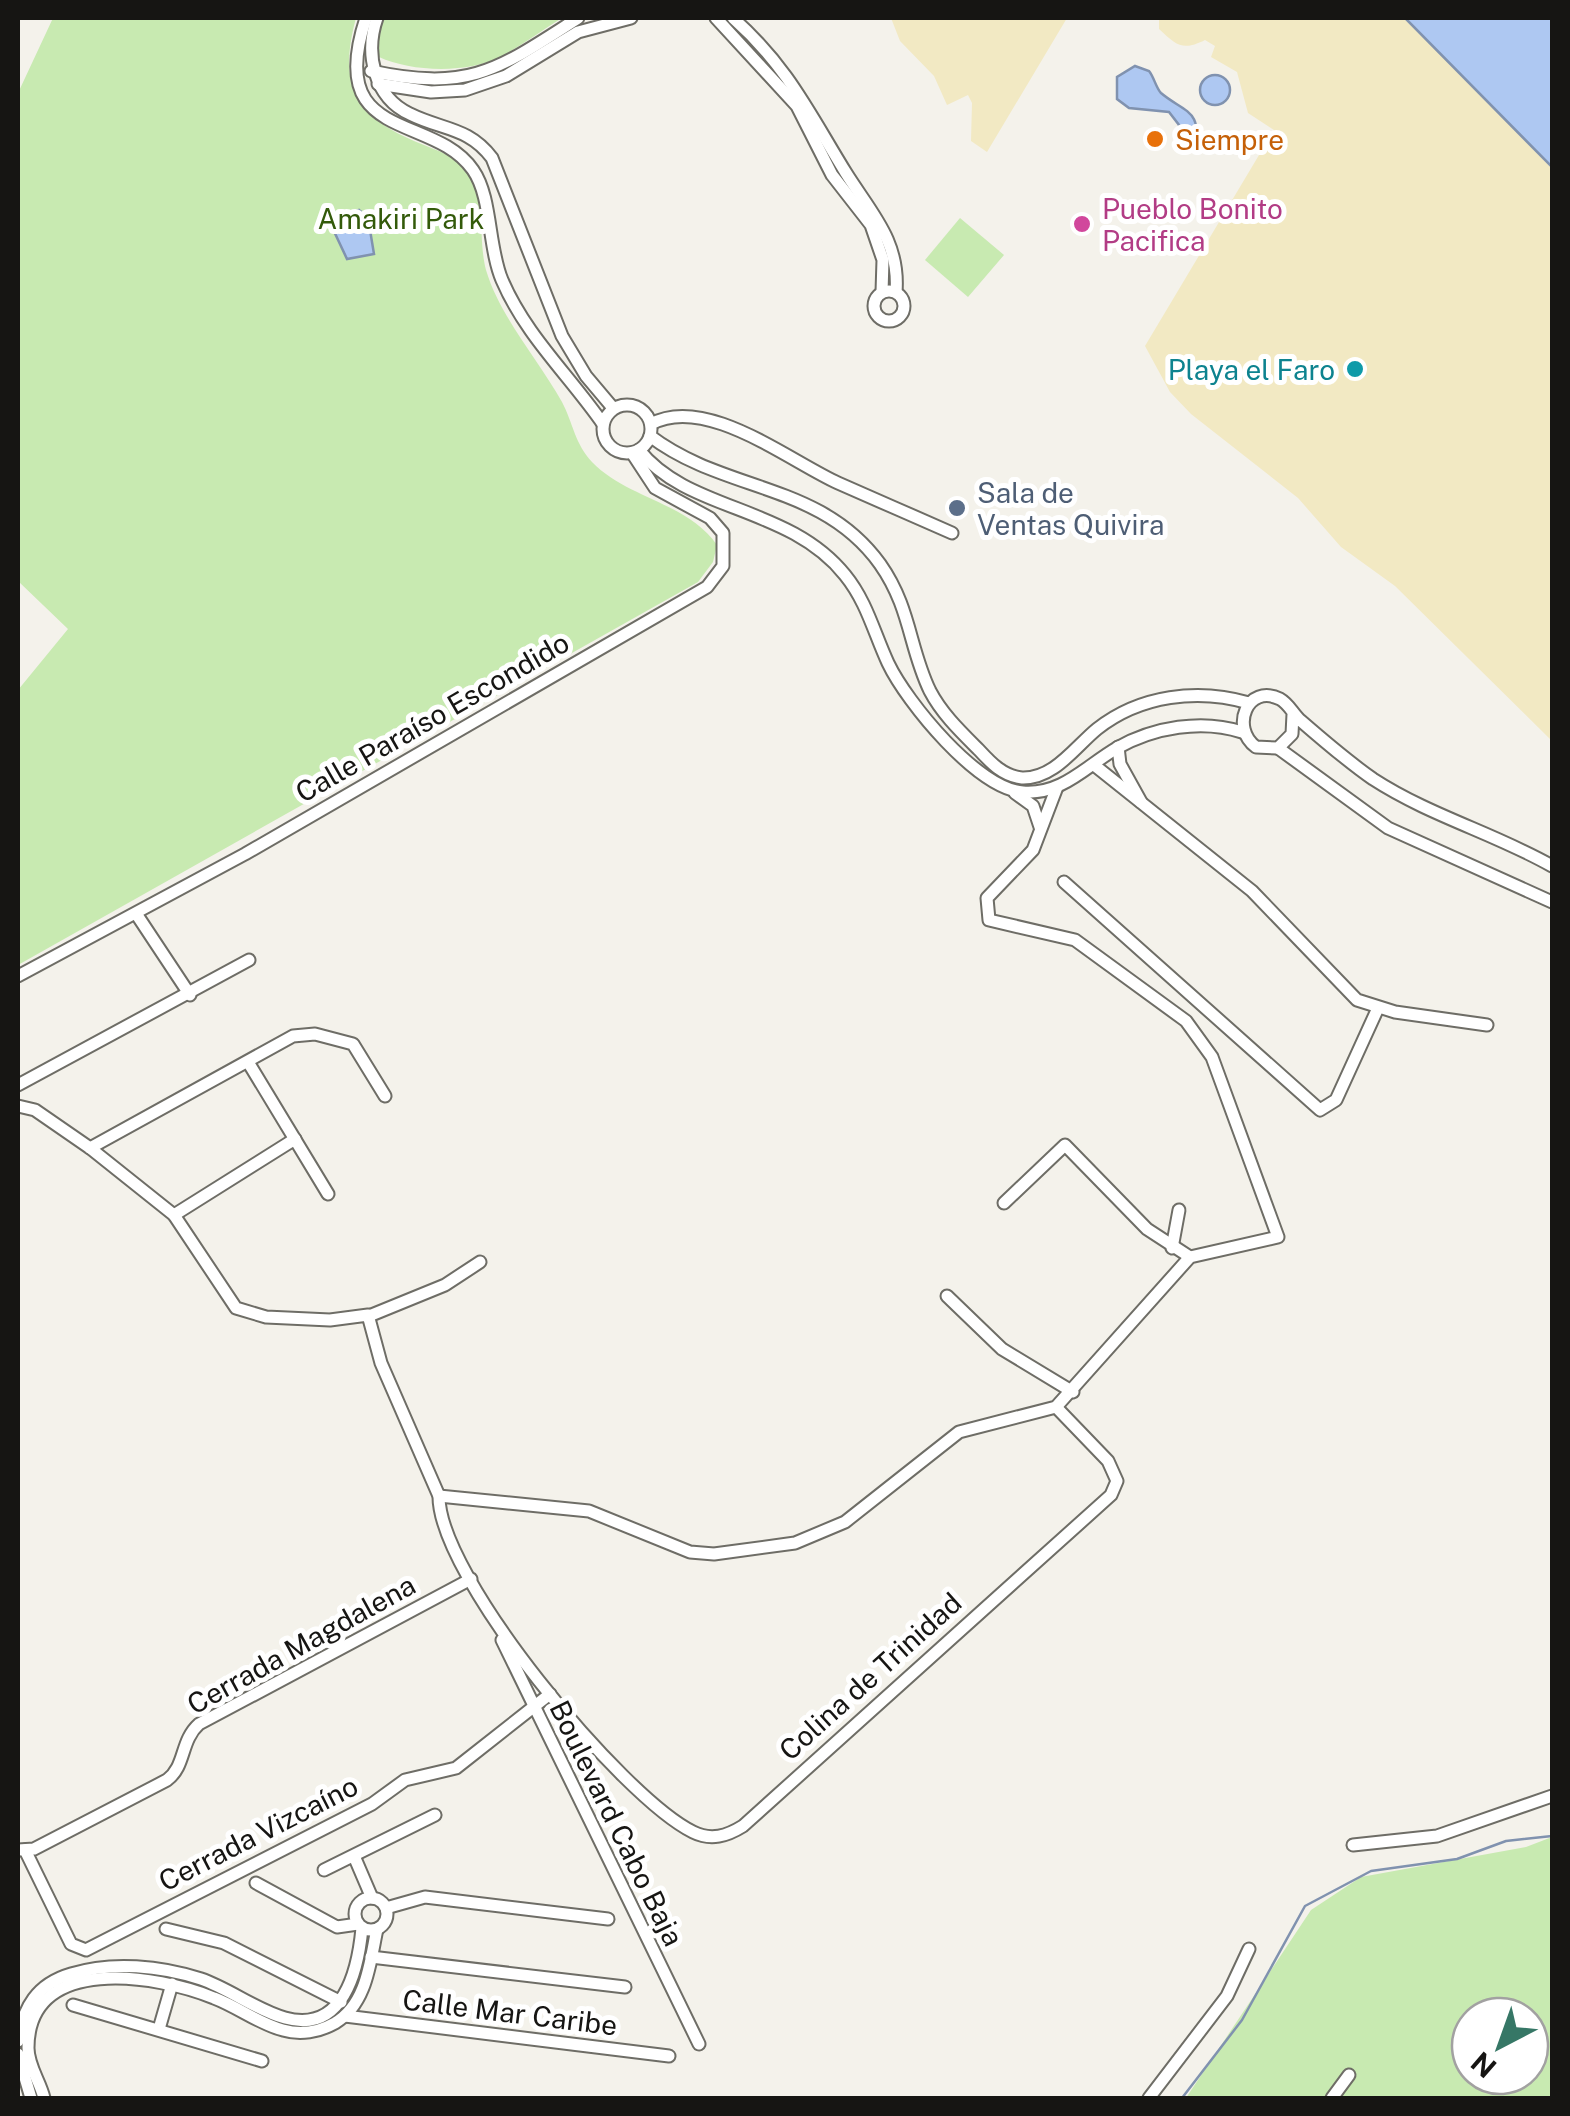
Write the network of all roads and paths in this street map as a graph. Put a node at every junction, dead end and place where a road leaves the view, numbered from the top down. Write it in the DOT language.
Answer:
graph roads {
  1 [pos="366,18"];
  2 [pos="377,18"];
  3 [pos="578,18"];
  4 [pos="631,18"];
  5 [pos="716,18"];
  6 [pos="732,18"];
  7 [pos="357,68"];
  8 [pos="374,71"];
  9 [pos="360,84"];
  10 [pos="382,84"];
  11 [pos="882,292"];
  12 [pos="896,292"];
  13 [pos="613,408"];
  14 [pos="603,424"];
  15 [pos="651,430"];
  16 [pos="635,451"];
  17 [pos="952,533"];
  18 [pos="1249,703"];
  19 [pos="1293,714"];
  20 [pos="1242,732"];
  21 [pos="1118,747"];
  22 [pos="1278,748"];
  23 [pos="1094,765"];
  24 [pos="1057,787"];
  25 [pos="1009,790"];
  26 [pos="1146,810"];
  27 [pos="1040,836"];
  28 [pos="1552,866"];
  29 [pos="1064,882"];
  30 [pos="1552,902"];
  31 [pos="137,915"];
  32 [pos="250,960"];
  33 [pos="18,976"];
  34 [pos="190,995"];
  35 [pos="1378,1008"];
  36 [pos="1487,1025"];
  37 [pos="248,1062"];
  38 [pos="18,1085"];
  39 [pos="385,1096"];
  40 [pos="18,1106"];
  41 [pos="294,1139"];
  42 [pos="90,1148"];
  43 [pos="328,1194"];
  44 [pos="1004,1203"];
  45 [pos="1179,1210"];
  46 [pos="174,1215"];
  47 [pos="1172,1248"];
  48 [pos="1190,1256"];
  49 [pos="480,1262"];
  50 [pos="948,1296"];
  51 [pos="369,1316"];
  52 [pos="1073,1392"];
  53 [pos="1056,1408"];
  54 [pos="439,1496"];
  55 [pos="471,1579"];
  56 [pos="494,1622"];
  57 [pos="550,1694"];
  58 [pos="533,1709"];
  59 [pos="642,1790"];
  60 [pos="1552,1796"];
  61 [pos="435,1815"];
  62 [pos="1353,1846"];
  63 [pos="22,1850"];
  64 [pos="354,1856"];
  65 [pos="324,1870"];
  66 [pos="256,1883"];
  67 [pos="372,1898"];
  68 [pos="386,1908"];
  69 [pos="608,1919"];
  70 [pos="360,1926"];
  71 [pos="166,1929"];
  72 [pos="376,1929"];
  73 [pos="1249,1949"];
  74 [pos="371,1957"];
  75 [pos="172,1984"];
  76 [pos="625,1986"];
  77 [pos="217,1992"];
  78 [pos="341,2002"];
  79 [pos="73,2005"];
  80 [pos="345,2016"];
  81 [pos="159,2029"];
  82 [pos="18,2041"];
  83 [pos="699,2044"];
  84 [pos="18,2054"];
  85 [pos="669,2056"];
  86 [pos="262,2061"];
  87 [pos="1349,2075"];
  88 [pos="30,2098"];
  89 [pos="44,2098"];
  90 [pos="1149,2098"];
  91 [pos="1332,2098"];
  1 -- 7 [label="street"];
  2 -- 8 [label="street"];
  3 -- 8 [label="street"];
  4 -- 10 [label="street"];
  5 -- 11 [label="street"];
  6 -- 12 [label="street"];
  7 -- 8 [label="street"];
  7 -- 9 [label="street"];
  8 -- 10 [label="street"];
  9 -- 10 [label="street"];
  9 -- 14 [label="street"];
  10 -- 13 [label="street"];
  11 -- 12 [label="street"];
  11 -- 12 [label="street"];
  13 -- 14 [label="street"];
  13 -- 15 [label="street"];
  14 -- 16 [label="street"];
  15 -- 16 [label="street"];
  15 -- 17 [label="street"];
  15 -- 18 [label="street"];
  16 -- 25 [label="street"];
  16 -- 31 [label="street, Calle Paraíso Escondido"];
  18 -- 19 [label="street"];
  18 -- 20 [label="street"];
  19 -- 22 [label="street"];
  19 -- 28 [label="street"];
  20 -- 21 [label="street"];
  20 -- 22 [label="street"];
  21 -- 23 [label="street"];
  21 -- 26 [label="street"];
  22 -- 30 [label="street"];
  23 -- 24 [label="street"];
  23 -- 26 [label="street"];
  24 -- 25 [label="street"];
  24 -- 27 [label="street"];
  25 -- 27 [label="street"];
  26 -- 35 [label="street"];
  27 -- 48 [label="street"];
  29 -- 35 [label="street"];
  31 -- 33 [label="street, Calle Paraíso Escondido"];
  31 -- 34 [label="street"];
  32 -- 34 [label="street"];
  34 -- 38 [label="street"];
  35 -- 36 [label="street"];
  37 -- 39 [label="street"];
  37 -- 41 [label="street"];
  37 -- 42 [label="street"];
  40 -- 42 [label="street"];
  41 -- 43 [label="street"];
  41 -- 46 [label="street"];
  42 -- 46 [label="street"];
  44 -- 47 [label="street"];
  45 -- 47 [label="street"];
  46 -- 51 [label="street"];
  47 -- 48 [label="street"];
  48 -- 52 [label="street"];
  49 -- 51 [label="street"];
  50 -- 52 [label="street"];
  51 -- 54 [label="street, Boulevard Cabo Baja"];
  52 -- 53 [label="street"];
  53 -- 54 [label="street"];
  53 -- 59 [label="street, Colina de Trinidad"];
  54 -- 55 [label="street, Boulevard Cabo Baja"];
  55 -- 56 [label="street, Boulevard Cabo Baja"];
  55 -- 63 [label="street, Cerrada Magdalena"];
  56 -- 57 [label="street, Boulevard Cabo Baja"];
  56 -- 58 [label="street, Boulevard Cabo Baja"];
  57 -- 58 [label="street, Cerrada Vizcaíno"];
  57 -- 59 [label="street, Boulevard Cabo Baja"];
  58 -- 63 [label="street, Cerrada Vizcaíno"];
  58 -- 83 [label="street, Boulevard Cabo Baja"];
  60 -- 62 [label="street"];
  61 -- 64 [label="street"];
  64 -- 65 [label="street"];
  64 -- 67 [label="street"];
  66 -- 70 [label="street"];
  67 -- 68 [label="street"];
  67 -- 70 [label="street"];
  68 -- 69 [label="street"];
  68 -- 72 [label="street"];
  70 -- 72 [label="street"];
  70 -- 78 [label="street"];
  71 -- 78 [label="street"];
  72 -- 74 [label="street"];
  73 -- 90 [label="street"];
  74 -- 76 [label="street"];
  74 -- 80 [label="street"];
  75 -- 77 [label="street"];
  75 -- 81 [label="street"];
  75 -- 89 [label="street"];
  77 -- 78 [label="street"];
  77 -- 80 [label="street"];
  77 -- 82 [label="street"];
  79 -- 81 [label="street"];
  80 -- 85 [label="street, Calle Mar Caribe"];
  81 -- 86 [label="street"];
  84 -- 88 [label="street"];
  87 -- 91 [label="street"];
}
